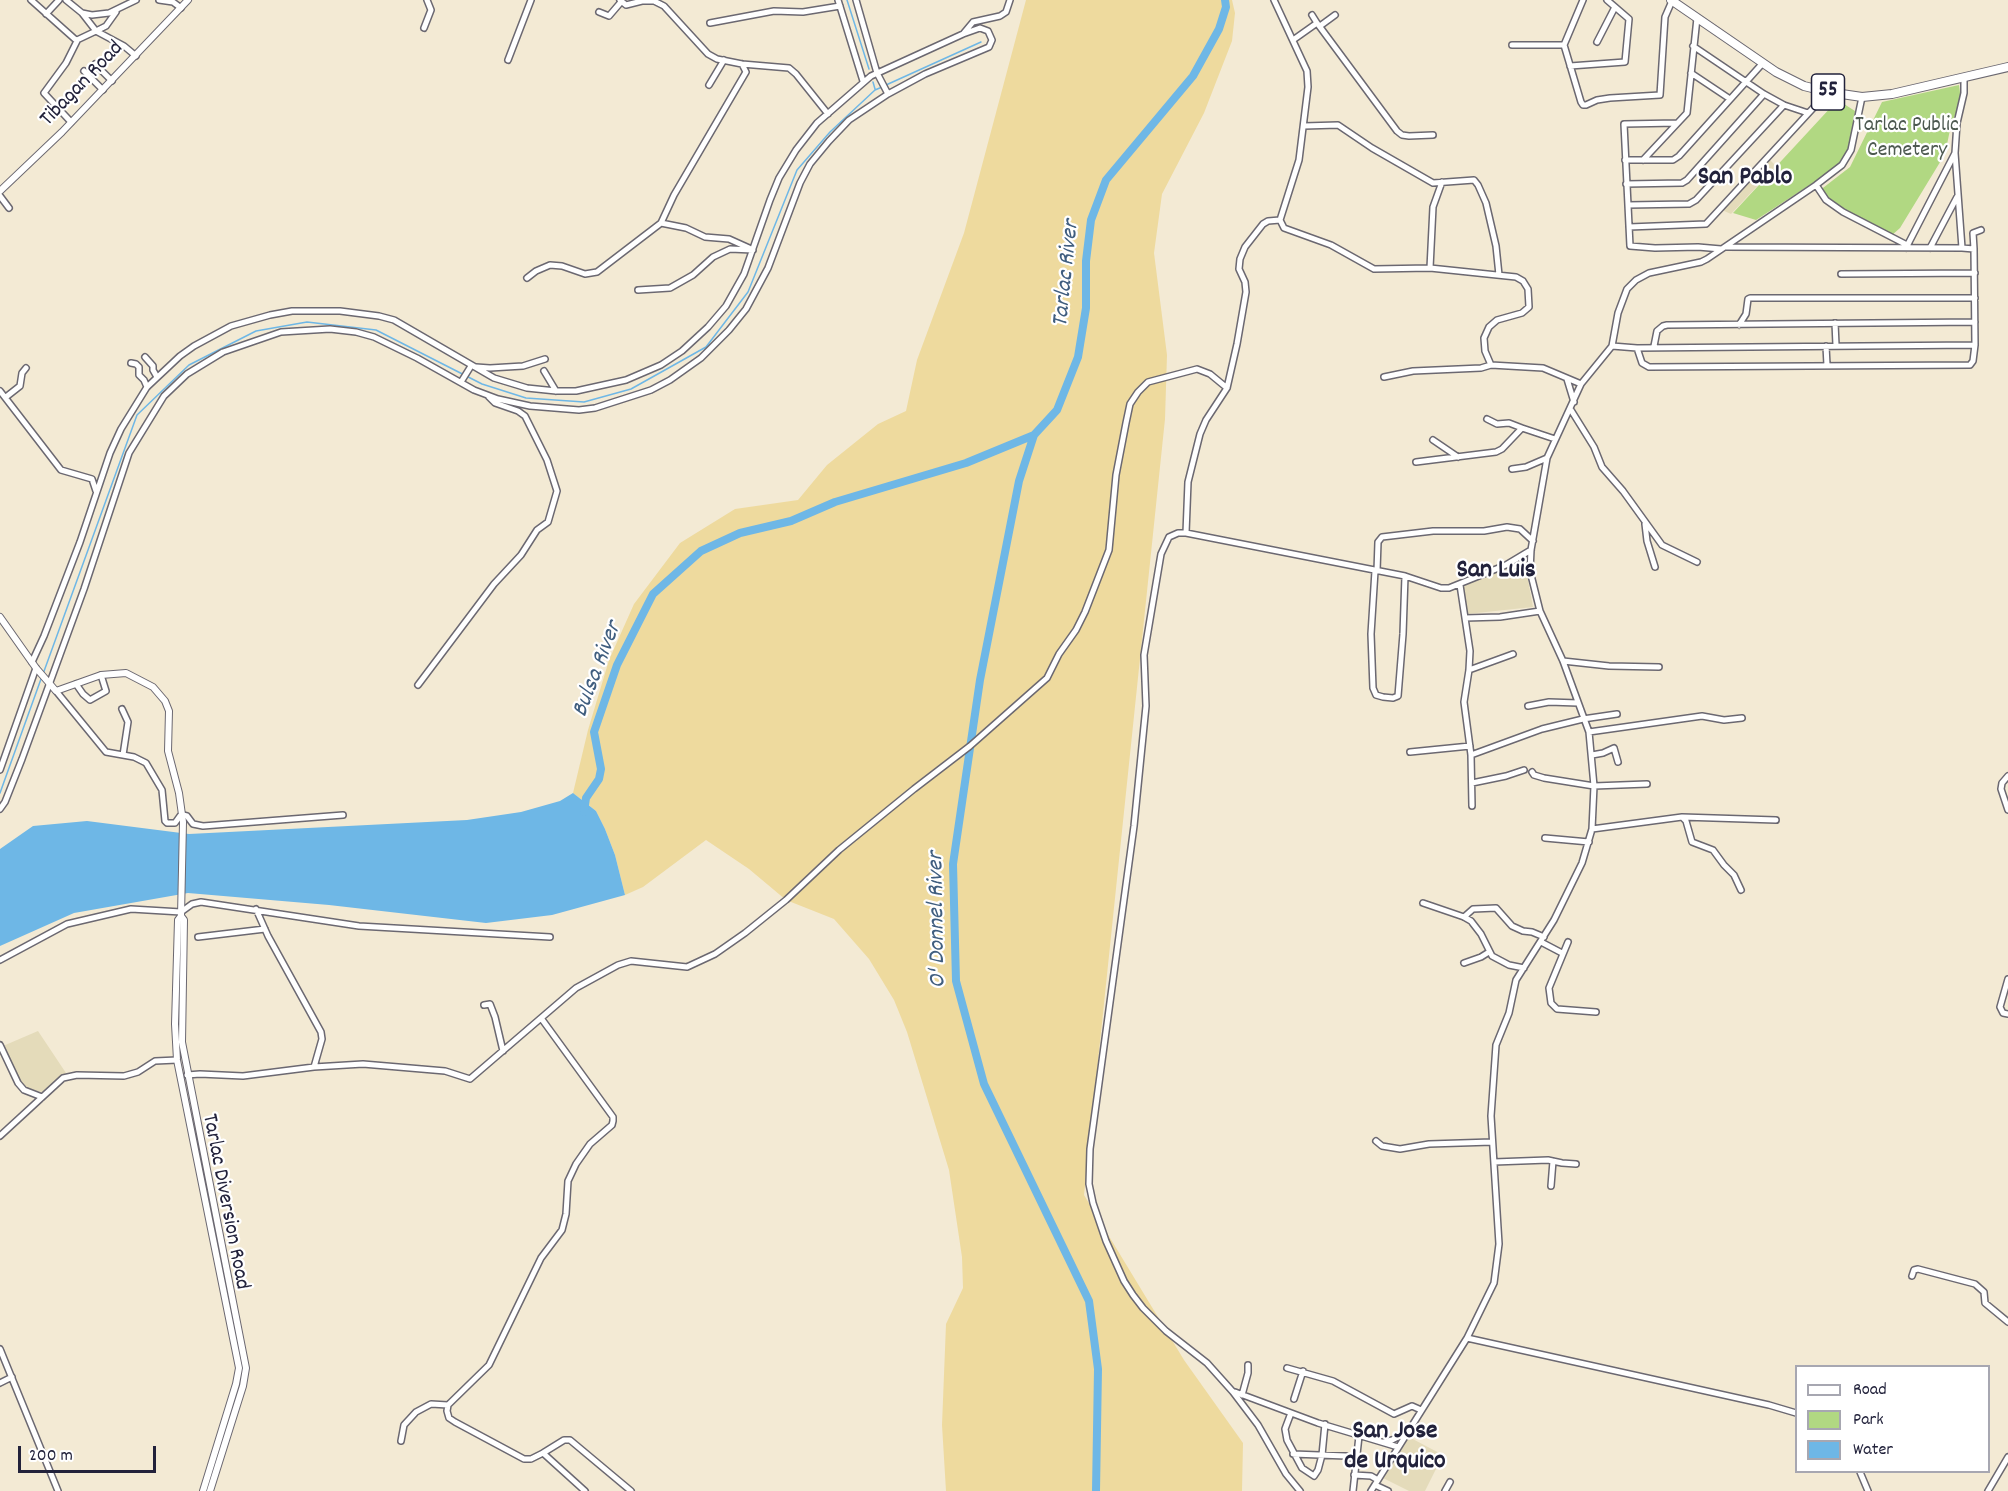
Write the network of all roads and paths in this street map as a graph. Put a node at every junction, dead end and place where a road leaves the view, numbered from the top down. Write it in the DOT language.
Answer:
graph roads {
  1 [pos="32,0"];
  2 [pos="59,0"];
  3 [pos="66,0"];
  4 [pos="136,0"];
  5 [pos="159,0"];
  6 [pos="188,0"];
  7 [pos="428,0"];
  8 [pos="531,0"];
  9 [pos="856,0"];
  10 [pos="1010,0"];
  11 [pos="1274,0"];
  12 [pos="1583,0"];
  13 [pos="1607,0"];
  14 [pos="1671,0"];
  15 [pos="172,1"];
  16 [pos="620,1"];
  17 [pos="839,3"];
  18 [pos="1615,7"];
  19 [pos="181,8"];
  20 [pos="118,9"];
  21 [pos="599,12"];
  22 [pos="82,13"];
  23 [pos="46,14"];
  24 [pos="1312,15"];
  25 [pos="1335,15"];
  26 [pos="1697,18"];
  27 [pos="710,23"];
  28 [pos="1319,24"];
  29 [pos="424,28"];
  30 [pos="96,31"];
  31 [pos="963,34"];
  32 [pos="77,40"];
  33 [pos="1293,40"];
  34 [pos="1598,42"];
  35 [pos="1512,45"];
  36 [pos="1564,45"];
  37 [pos="1693,46"];
  38 [pos="136,56"];
  39 [pos="508,60"];
  40 [pos="724,60"];
  41 [pos="95,64"];
  42 [pos="742,64"];
  43 [pos="1762,64"];
  44 [pos="1570,66"];
  45 [pos="2008,67"];
  46 [pos="84,71"];
  47 [pos="1691,73"];
  48 [pos="878,75"];
  49 [pos="1964,77"];
  50 [pos="112,81"];
  51 [pos="863,81"];
  52 [pos="1747,81"];
  53 [pos="709,85"];
  54 [pos="103,90"];
  55 [pos="887,92"];
  56 [pos="1828,92"];
  57 [pos="1764,94"];
  58 [pos="1862,96"];
  59 [pos="1730,99"];
  60 [pos="1784,105"];
  61 [pos="1808,113"];
  62 [pos="828,114"];
  63 [pos="72,122"];
  64 [pos="1677,123"];
  65 [pos="1304,126"];
  66 [pos="1433,135"];
  67 [pos="1955,153"];
  68 [pos="1625,160"];
  69 [pos="1643,160"];
  70 [pos="1442,182"];
  71 [pos="1626,184"];
  72 [pos="1816,185"];
  73 [pos="0,194"];
  74 [pos="1957,196"];
  75 [pos="1628,205"];
  76 [pos="9,208"];
  77 [pos="1280,220"];
  78 [pos="661,224"];
  79 [pos="1629,226"];
  80 [pos="1980,230"];
  81 [pos="1907,247"];
  82 [pos="1723,248"];
  83 [pos="1930,248"];
  84 [pos="1962,248"];
  85 [pos="1974,249"];
  86 [pos="753,250"];
  87 [pos="1430,268"];
  88 [pos="1841,273"];
  89 [pos="1975,273"];
  90 [pos="1499,275"];
  91 [pos="527,278"];
  92 [pos="638,290"];
  93 [pos="1975,298"];
  94 [pos="1975,322"];
  95 [pos="1835,323"];
  96 [pos="1739,324"];
  97 [pos="1836,345"];
  98 [pos="1975,345"];
  99 [pos="1612,346"];
  100 [pos="1654,346"];
  101 [pos="1826,346"];
  102 [pos="1637,348"];
  103 [pos="145,357"];
  104 [pos="545,360"];
  105 [pos="131,363"];
  106 [pos="1491,364"];
  107 [pos="1827,365"];
  108 [pos="471,368"];
  109 [pos="26,369"];
  110 [pos="544,371"];
  111 [pos="157,377"];
  112 [pos="1384,377"];
  113 [pos="1567,379"];
  114 [pos="462,381"];
  115 [pos="1581,384"];
  116 [pos="147,387"];
  117 [pos="1227,388"];
  118 [pos="0,391"];
  119 [pos="556,391"];
  120 [pos="488,395"];
  121 [pos="6,397"];
  122 [pos="1574,402"];
  123 [pos="1571,410"];
  124 [pos="1487,419"];
  125 [pos="1522,428"];
  126 [pos="1555,439"];
  127 [pos="1433,440"];
  128 [pos="1458,457"];
  129 [pos="1547,458"];
  130 [pos="1416,462"];
  131 [pos="1512,469"];
  132 [pos="97,493"];
  133 [pos="1645,522"];
  134 [pos="1186,533"];
  135 [pos="1533,541"];
  136 [pos="1532,550"];
  137 [pos="1696,562"];
  138 [pos="1655,567"];
  139 [pos="1376,571"];
  140 [pos="1405,576"];
  141 [pos="1460,585"];
  142 [pos="1540,611"];
  143 [pos="0,617"];
  144 [pos="1465,618"];
  145 [pos="1513,654"];
  146 [pos="1563,661"];
  147 [pos="1659,667"];
  148 [pos="36,668"];
  149 [pos="1470,670"];
  150 [pos="101,675"];
  151 [pos="47,682"];
  152 [pos="76,684"];
  153 [pos="418,685"];
  154 [pos="56,691"];
  155 [pos="1578,703"];
  156 [pos="1528,706"];
  157 [pos="122,709"];
  158 [pos="1617,714"];
  159 [pos="1742,718"];
  160 [pos="1583,719"];
  161 [pos="1589,732"];
  162 [pos="1470,746"];
  163 [pos="1410,752"];
  164 [pos="123,755"];
  165 [pos="1472,755"];
  166 [pos="1592,755"];
  167 [pos="1618,762"];
  168 [pos="0,770"];
  169 [pos="1524,770"];
  170 [pos="1532,772"];
  171 [pos="2008,776"];
  172 [pos="1472,783"];
  173 [pos="1647,784"];
  174 [pos="1594,786"];
  175 [pos="1472,806"];
  176 [pos="0,809"];
  177 [pos="2008,810"];
  178 [pos="343,815"];
  179 [pos="1682,817"];
  180 [pos="183,818"];
  181 [pos="1776,820"];
  182 [pos="1592,829"];
  183 [pos="1545,838"];
  184 [pos="1589,842"];
  185 [pos="1741,890"];
  186 [pos="1423,903"];
  187 [pos="256,909"];
  188 [pos="181,912"];
  189 [pos="1464,916"];
  190 [pos="265,929"];
  191 [pos="198,937"];
  192 [pos="550,937"];
  193 [pos="1543,939"];
  194 [pos="1568,942"];
  195 [pos="1489,952"];
  196 [pos="1562,953"];
  197 [pos="0,960"];
  198 [pos="1464,963"];
  199 [pos="1524,968"];
  200 [pos="2008,979"];
  201 [pos="484,1005"];
  202 [pos="1596,1012"];
  203 [pos="2008,1014"];
  204 [pos="541,1018"];
  205 [pos="0,1045"];
  206 [pos="503,1051"];
  207 [pos="180,1059"];
  208 [pos="314,1066"];
  209 [pos="184,1076"];
  210 [pos="42,1096"];
  211 [pos="0,1136"];
  212 [pos="1376,1141"];
  213 [pos="1492,1142"];
  214 [pos="1553,1161"];
  215 [pos="1494,1162"];
  216 [pos="1576,1164"];
  217 [pos="1551,1186"];
  218 [pos="1912,1276"];
  219 [pos="2008,1322"];
  220 [pos="1467,1338"];
  221 [pos="0,1349"];
  222 [pos="1248,1365"];
  223 [pos="1287,1368"];
  224 [pos="1303,1371"];
  225 [pos="12,1377"];
  226 [pos="0,1383"];
  227 [pos="1233,1392"];
  228 [pos="1242,1395"];
  229 [pos="1294,1399"];
  230 [pos="448,1405"];
  231 [pos="1421,1410"];
  232 [pos="1795,1412"];
  233 [pos="1290,1413"];
  234 [pos="1325,1424"];
  235 [pos="1407,1432"];
  236 [pos="1359,1436"];
  237 [pos="401,1441"];
  238 [pos="1381,1442"];
  239 [pos="1398,1447"];
  240 [pos="543,1453"];
  241 [pos="1293,1454"];
  242 [pos="1322,1455"];
  243 [pos="2008,1457"];
  244 [pos="1356,1460"];
  245 [pos="1860,1473"];
  246 [pos="1354,1475"];
  247 [pos="1450,1482"];
  248 [pos="1376,1483"];
  249 [pos="58,1491"];
  250 [pos="203,1491"];
  251 [pos="210,1491"];
  252 [pos="585,1491"];
  253 [pos="631,1491"];
  254 [pos="1300,1491"];
  255 [pos="1353,1491"];
  256 [pos="1371,1491"];
  257 [pos="1388,1491"];
  258 [pos="1445,1491"];
  259 [pos="1868,1491"];
  260 [pos="1989,1491"];
  1 -- 23 [label="street"];
  2 -- 23 [label="street"];
  3 -- 22 [label="street"];
  4 -- 20 [label="street"];
  5 -- 15 [label="street"];
  6 -- 19 [label="main road, Tibagan Road"];
  7 -- 29 [label="street"];
  8 -- 39 [label="street"];
  9 -- 48 [label="street"];
  10 -- 31 [label="street"];
  11 -- 33 [label="street"];
  12 -- 36 [label="street"];
  13 -- 18 [label="street"];
  14 -- 26 [label="highway, 55"];
  14 -- 44 [label="street"];
  15 -- 19 [label="street"];
  16 -- 21 [label="street"];
  16 -- 40 [label="street"];
  17 -- 27 [label="street"];
  17 -- 51 [label="street"];
  18 -- 34 [label="street"];
  18 -- 44 [label="street"];
  19 -- 38 [label="main road, Tibagan Road"];
  20 -- 22 [label="street"];
  20 -- 30 [label="street"];
  22 -- 30 [label="street"];
  23 -- 32 [label="street"];
  24 -- 28 [label="street"];
  25 -- 28 [label="street"];
  26 -- 37 [label="street"];
  26 -- 43 [label="highway, 55"];
  28 -- 33 [label="street"];
  28 -- 66 [label="street"];
  30 -- 32 [label="street"];
  30 -- 38 [label="street"];
  31 -- 48 [label="street"];
  31 -- 55 [label="street"];
  32 -- 63 [label="street"];
  33 -- 65 [label="street"];
  35 -- 36 [label="street"];
  36 -- 44 [label="street"];
  37 -- 47 [label="street"];
  37 -- 52 [label="street"];
  38 -- 50 [label="main road, Tibagan Road"];
  40 -- 42 [label="street"];
  40 -- 53 [label="street"];
  41 -- 50 [label="street"];
  42 -- 62 [label="street"];
  42 -- 78 [label="street"];
  43 -- 52 [label="street"];
  43 -- 56 [label="highway, 55"];
  45 -- 49 [label="highway, 55"];
  46 -- 54 [label="street"];
  47 -- 59 [label="street"];
  47 -- 64 [label="street"];
  48 -- 51 [label="street"];
  48 -- 55 [label="street"];
  49 -- 58 [label="highway, 55"];
  49 -- 67 [label="street"];
  50 -- 54 [label="main road, Tibagan Road"];
  51 -- 62 [label="street"];
  52 -- 57 [label="street"];
  52 -- 59 [label="street"];
  54 -- 63 [label="main road, Tibagan Road"];
  55 -- 120 [label="street"];
  56 -- 58 [label="highway, 55"];
  56 -- 61 [label="street"];
  57 -- 60 [label="street"];
  57 -- 71 [label="street"];
  58 -- 72 [label="street"];
  59 -- 69 [label="street"];
  60 -- 61 [label="street"];
  60 -- 75 [label="street"];
  61 -- 79 [label="street"];
  62 -- 86 [label="street"];
  63 -- 73 [label="main road, Tibagan Road"];
  64 -- 68 [label="street"];
  64 -- 69 [label="street"];
  65 -- 70 [label="street"];
  65 -- 77 [label="street"];
  67 -- 74 [label="street"];
  67 -- 81 [label="street"];
  68 -- 69 [label="street"];
  68 -- 71 [label="street"];
  70 -- 87 [label="street"];
  70 -- 90 [label="street"];
  71 -- 75 [label="street"];
  72 -- 81 [label="street"];
  72 -- 82 [label="street"];
  73 -- 76 [label="street"];
  74 -- 83 [label="street"];
  74 -- 84 [label="street"];
  75 -- 79 [label="street"];
  77 -- 87 [label="street"];
  77 -- 117 [label="street"];
  78 -- 86 [label="street"];
  78 -- 91 [label="street"];
  79 -- 82 [label="street"];
  80 -- 85 [label="street"];
  81 -- 82 [label="street"];
  81 -- 83 [label="street"];
  82 -- 99 [label="street"];
  83 -- 84 [label="street"];
  84 -- 85 [label="street"];
  85 -- 89 [label="street"];
  86 -- 92 [label="street"];
  86 -- 119 [label="street"];
  87 -- 90 [label="street"];
  88 -- 89 [label="street"];
  89 -- 93 [label="street"];
  90 -- 106 [label="street"];
  93 -- 94 [label="street"];
  93 -- 96 [label="street"];
  94 -- 95 [label="street"];
  94 -- 98 [label="street"];
  95 -- 96 [label="street"];
  95 -- 97 [label="street"];
  96 -- 100 [label="street"];
  97 -- 98 [label="street"];
  97 -- 101 [label="street"];
  98 -- 107 [label="street"];
  99 -- 102 [label="street"];
  99 -- 115 [label="street"];
  100 -- 101 [label="street"];
  100 -- 102 [label="street"];
  101 -- 107 [label="street"];
  102 -- 107 [label="street"];
  103 -- 111 [label="street"];
  104 -- 108 [label="street"];
  105 -- 116 [label="street"];
  106 -- 112 [label="street"];
  106 -- 113 [label="street"];
  108 -- 111 [label="street"];
  108 -- 114 [label="street"];
  108 -- 119 [label="street"];
  109 -- 121 [label="street"];
  110 -- 119 [label="street"];
  111 -- 116 [label="street"];
  113 -- 115 [label="street"];
  113 -- 122 [label="street"];
  114 -- 120 [label="street"];
  114 -- 151 [label="street"];
  115 -- 122 [label="street"];
  116 -- 132 [label="street"];
  117 -- 134 [label="street"];
  117 -- 204 [label="street"];
  118 -- 121 [label="street"];
  120 -- 153 [label="street"];
  121 -- 132 [label="street"];
  122 -- 123 [label="street"];
  123 -- 126 [label="street"];
  123 -- 133 [label="street"];
  124 -- 125 [label="street"];
  125 -- 126 [label="street"];
  125 -- 128 [label="street"];
  126 -- 129 [label="street"];
  127 -- 128 [label="street"];
  128 -- 130 [label="street"];
  129 -- 131 [label="street"];
  129 -- 135 [label="street"];
  132 -- 148 [label="street"];
  133 -- 137 [label="street"];
  133 -- 138 [label="street"];
  134 -- 139 [label="street"];
  134 -- 227 [label="street"];
  135 -- 136 [label="street"];
  135 -- 139 [label="street"];
  136 -- 141 [label="street"];
  136 -- 142 [label="street"];
  139 -- 140 [label="street"];
  139 -- 140 [label="street"];
  140 -- 141 [label="street"];
  141 -- 144 [label="street"];
  142 -- 144 [label="street"];
  142 -- 146 [label="street"];
  143 -- 148 [label="main road"];
  144 -- 149 [label="street"];
  145 -- 149 [label="street"];
  146 -- 147 [label="street"];
  146 -- 155 [label="street"];
  148 -- 151 [label="main road"];
  148 -- 168 [label="street"];
  149 -- 162 [label="street"];
  150 -- 152 [label="main road, Tarlac Diversion Road"];
  150 -- 152 [label="street"];
  150 -- 180 [label="main road, Tarlac Diversion Road"];
  151 -- 154 [label="main road"];
  151 -- 176 [label="street"];
  152 -- 154 [label="main road, Tarlac Diversion Road"];
  154 -- 164 [label="street"];
  155 -- 156 [label="street"];
  155 -- 160 [label="street"];
  157 -- 164 [label="street"];
  158 -- 160 [label="street"];
  159 -- 161 [label="street"];
  160 -- 161 [label="street"];
  160 -- 165 [label="street"];
  161 -- 166 [label="street"];
  162 -- 163 [label="street"];
  162 -- 165 [label="street"];
  164 -- 180 [label="street"];
  165 -- 172 [label="street"];
  166 -- 167 [label="street"];
  166 -- 174 [label="street"];
  169 -- 172 [label="street"];
  170 -- 174 [label="street"];
  171 -- 177 [label="street"];
  172 -- 175 [label="street"];
  173 -- 174 [label="street"];
  174 -- 182 [label="street"];
  178 -- 180 [label="street"];
  179 -- 181 [label="street"];
  179 -- 182 [label="street"];
  179 -- 185 [label="street"];
  180 -- 188 [label="main road, Tarlac Diversion Road"];
  182 -- 184 [label="street"];
  183 -- 184 [label="street"];
  184 -- 193 [label="street"];
  186 -- 189 [label="street"];
  187 -- 188 [label="street"];
  187 -- 190 [label="street"];
  187 -- 192 [label="street"];
  188 -- 197 [label="street"];
  188 -- 207 [label="main road, Tarlac Diversion Road"];
  189 -- 193 [label="street"];
  189 -- 195 [label="street"];
  190 -- 191 [label="street"];
  190 -- 208 [label="street"];
  193 -- 196 [label="street"];
  193 -- 199 [label="street"];
  194 -- 196 [label="street"];
  195 -- 198 [label="street"];
  195 -- 199 [label="street"];
  196 -- 202 [label="street"];
  199 -- 213 [label="street"];
  200 -- 203 [label="street"];
  201 -- 206 [label="street"];
  204 -- 206 [label="street"];
  204 -- 230 [label="street"];
  205 -- 210 [label="street"];
  206 -- 208 [label="street"];
  207 -- 209 [label="main road, Tarlac Diversion Road"];
  207 -- 210 [label="street"];
  208 -- 209 [label="street"];
  209 -- 250 [label="main road, Tarlac Diversion Road"];
  209 -- 251 [label="main road, Tarlac Diversion Road"];
  210 -- 211 [label="street"];
  212 -- 213 [label="street"];
  213 -- 215 [label="street"];
  214 -- 215 [label="street"];
  214 -- 216 [label="street"];
  214 -- 217 [label="street"];
  215 -- 220 [label="street"];
  218 -- 219 [label="street"];
  220 -- 231 [label="street"];
  220 -- 232 [label="street"];
  221 -- 225 [label="street"];
  222 -- 228 [label="street"];
  223 -- 224 [label="street"];
  224 -- 229 [label="street"];
  224 -- 231 [label="street"];
  225 -- 226 [label="street"];
  225 -- 249 [label="street"];
  227 -- 228 [label="street"];
  227 -- 254 [label="street"];
  228 -- 233 [label="street"];
  230 -- 237 [label="street"];
  230 -- 240 [label="street"];
  231 -- 235 [label="street"];
  233 -- 234 [label="street"];
  233 -- 241 [label="street"];
  234 -- 236 [label="street"];
  234 -- 242 [label="street"];
  235 -- 238 [label="street"];
  235 -- 239 [label="street"];
  236 -- 238 [label="street"];
  236 -- 244 [label="street"];
  238 -- 239 [label="street"];
  239 -- 248 [label="street"];
  240 -- 252 [label="street"];
  240 -- 253 [label="street"];
  241 -- 242 [label="street"];
  241 -- 242 [label="street"];
  242 -- 244 [label="street"];
  243 -- 260 [label="street"];
  244 -- 246 [label="street"];
  245 -- 259 [label="street"];
  246 -- 248 [label="street"];
  246 -- 255 [label="street"];
  247 -- 258 [label="street"];
  248 -- 256 [label="street"];
  248 -- 257 [label="street"];
}
